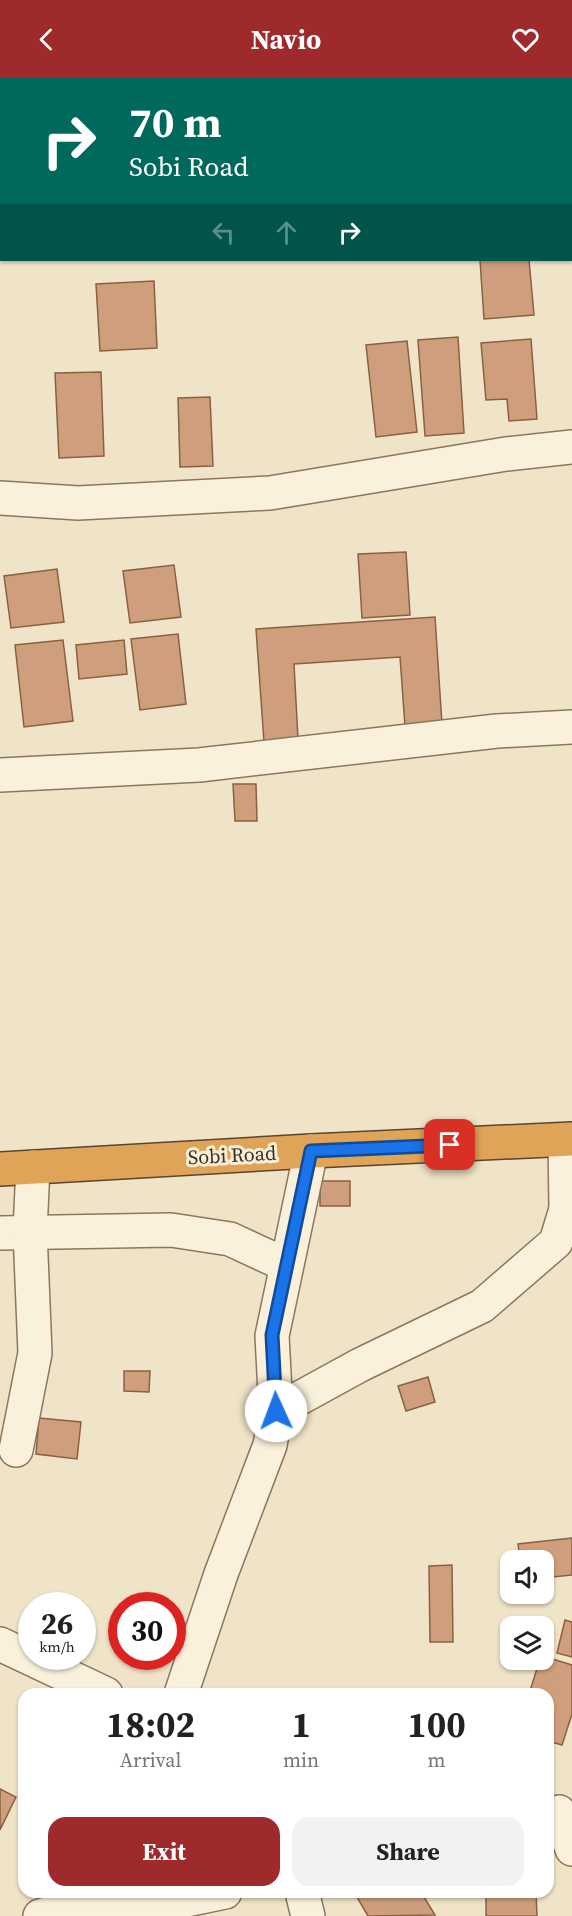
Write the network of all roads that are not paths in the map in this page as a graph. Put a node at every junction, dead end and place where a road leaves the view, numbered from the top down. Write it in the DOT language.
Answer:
graph roads {
  1 [pos="572,447"];
  2 [pos="0,498"];
  3 [pos="572,727"];
  4 [pos="0,775"];
  5 [pos="569,1140"];
  6 [pos="311,1151"];
  7 [pos="33,1167"];
  8 [pos="0,1169"];
  9 [pos="569,1212"];
  10 [pos="15,1232"];
  11 [pos="286,1265"];
  12 [pos="276,1411"];
  13 [pos="16,1450"];
  14 [pos="0,1644"];
  15 [pos="93,1688"];
  16 [pos="183,1688"];
  17 [pos="559,1811"];
  18 [pos="572,1849"];
  19 [pos="196,1898"];
  20 [pos="304,1898"];
  21 [pos="40,1916"];
  22 [pos="308,1916"];
  1 -- 2 [label="street"];
  3 -- 4 [label="street"];
  5 -- 6 [label="highway, Sobi Road"];
  5 -- 9 [label="street"];
  6 -- 7 [label="highway, Sobi Road"];
  6 -- 11 [label="street"];
  7 -- 8 [label="highway, Sobi Road"];
  7 -- 10 [label="street"];
  9 -- 12 [label="street"];
  10 -- 11 [label="street"];
  10 -- 13 [label="street"];
  11 -- 12 [label="street"];
  12 -- 16 [label="street"];
  14 -- 15 [label="street"];
  17 -- 18 [label="street"];
  19 -- 21 [label="street"];
  20 -- 22 [label="street"];
}
